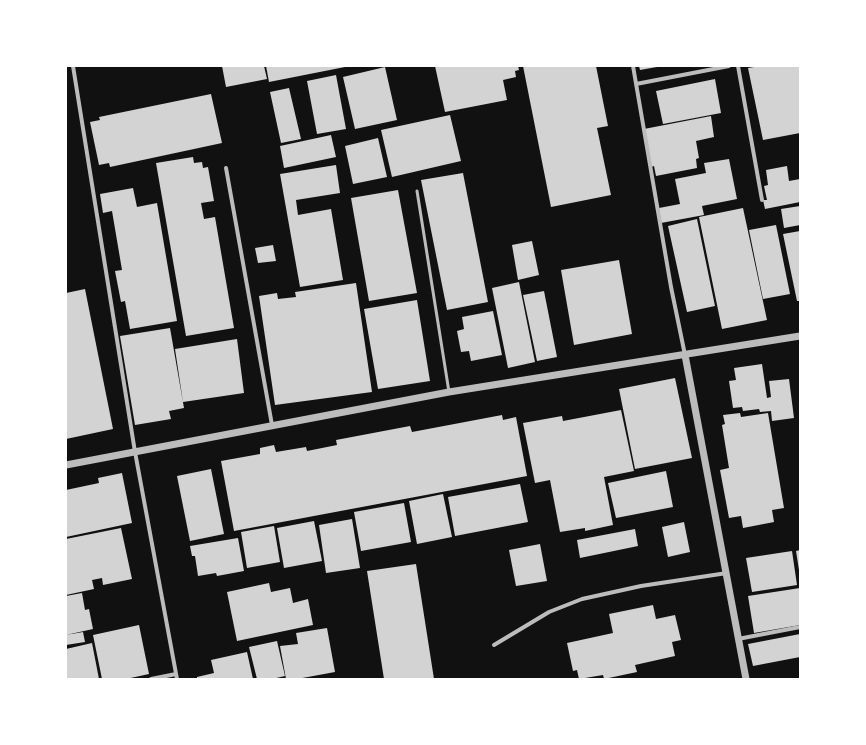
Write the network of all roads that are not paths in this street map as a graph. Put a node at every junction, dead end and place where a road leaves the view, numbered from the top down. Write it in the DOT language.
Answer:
graph roads {
  1 [pos="73,66"];
  2 [pos="633,66"];
  3 [pos="729,66"];
  4 [pos="738,66"];
  5 [pos="636,84"];
  6 [pos="226,168"];
  7 [pos="417,191"];
  8 [pos="762,200"];
  9 [pos="800,336"];
  10 [pos="686,355"];
  11 [pos="449,392"];
  12 [pos="272,425"];
  13 [pos="135,452"];
  14 [pos="66,465"];
  15 [pos="726,573"];
  16 [pos="800,627"];
  17 [pos="738,639"];
  18 [pos="494,644"];
  19 [pos="176,674"];
  20 [pos="151,679"];
  21 [pos="177,679"];
  22 [pos="746,679"];
  1 -- 13 [label="street"];
  2 -- 5 [label="street"];
  3 -- 5 [label="street"];
  4 -- 8 [label="street"];
  5 -- 10 [label="street"];
  6 -- 12 [label="street"];
  7 -- 11 [label="lane"];
  9 -- 10 [label="street"];
  10 -- 11 [label="street"];
  10 -- 15 [label="street"];
  11 -- 12 [label="street"];
  12 -- 13 [label="street"];
  13 -- 14 [label="street"];
  13 -- 19 [label="street"];
  15 -- 17 [label="street"];
  15 -- 18 [label="street"];
  16 -- 17 [label="street"];
  17 -- 22 [label="street"];
  19 -- 20 [label="street"];
  19 -- 21 [label="street"];
}
